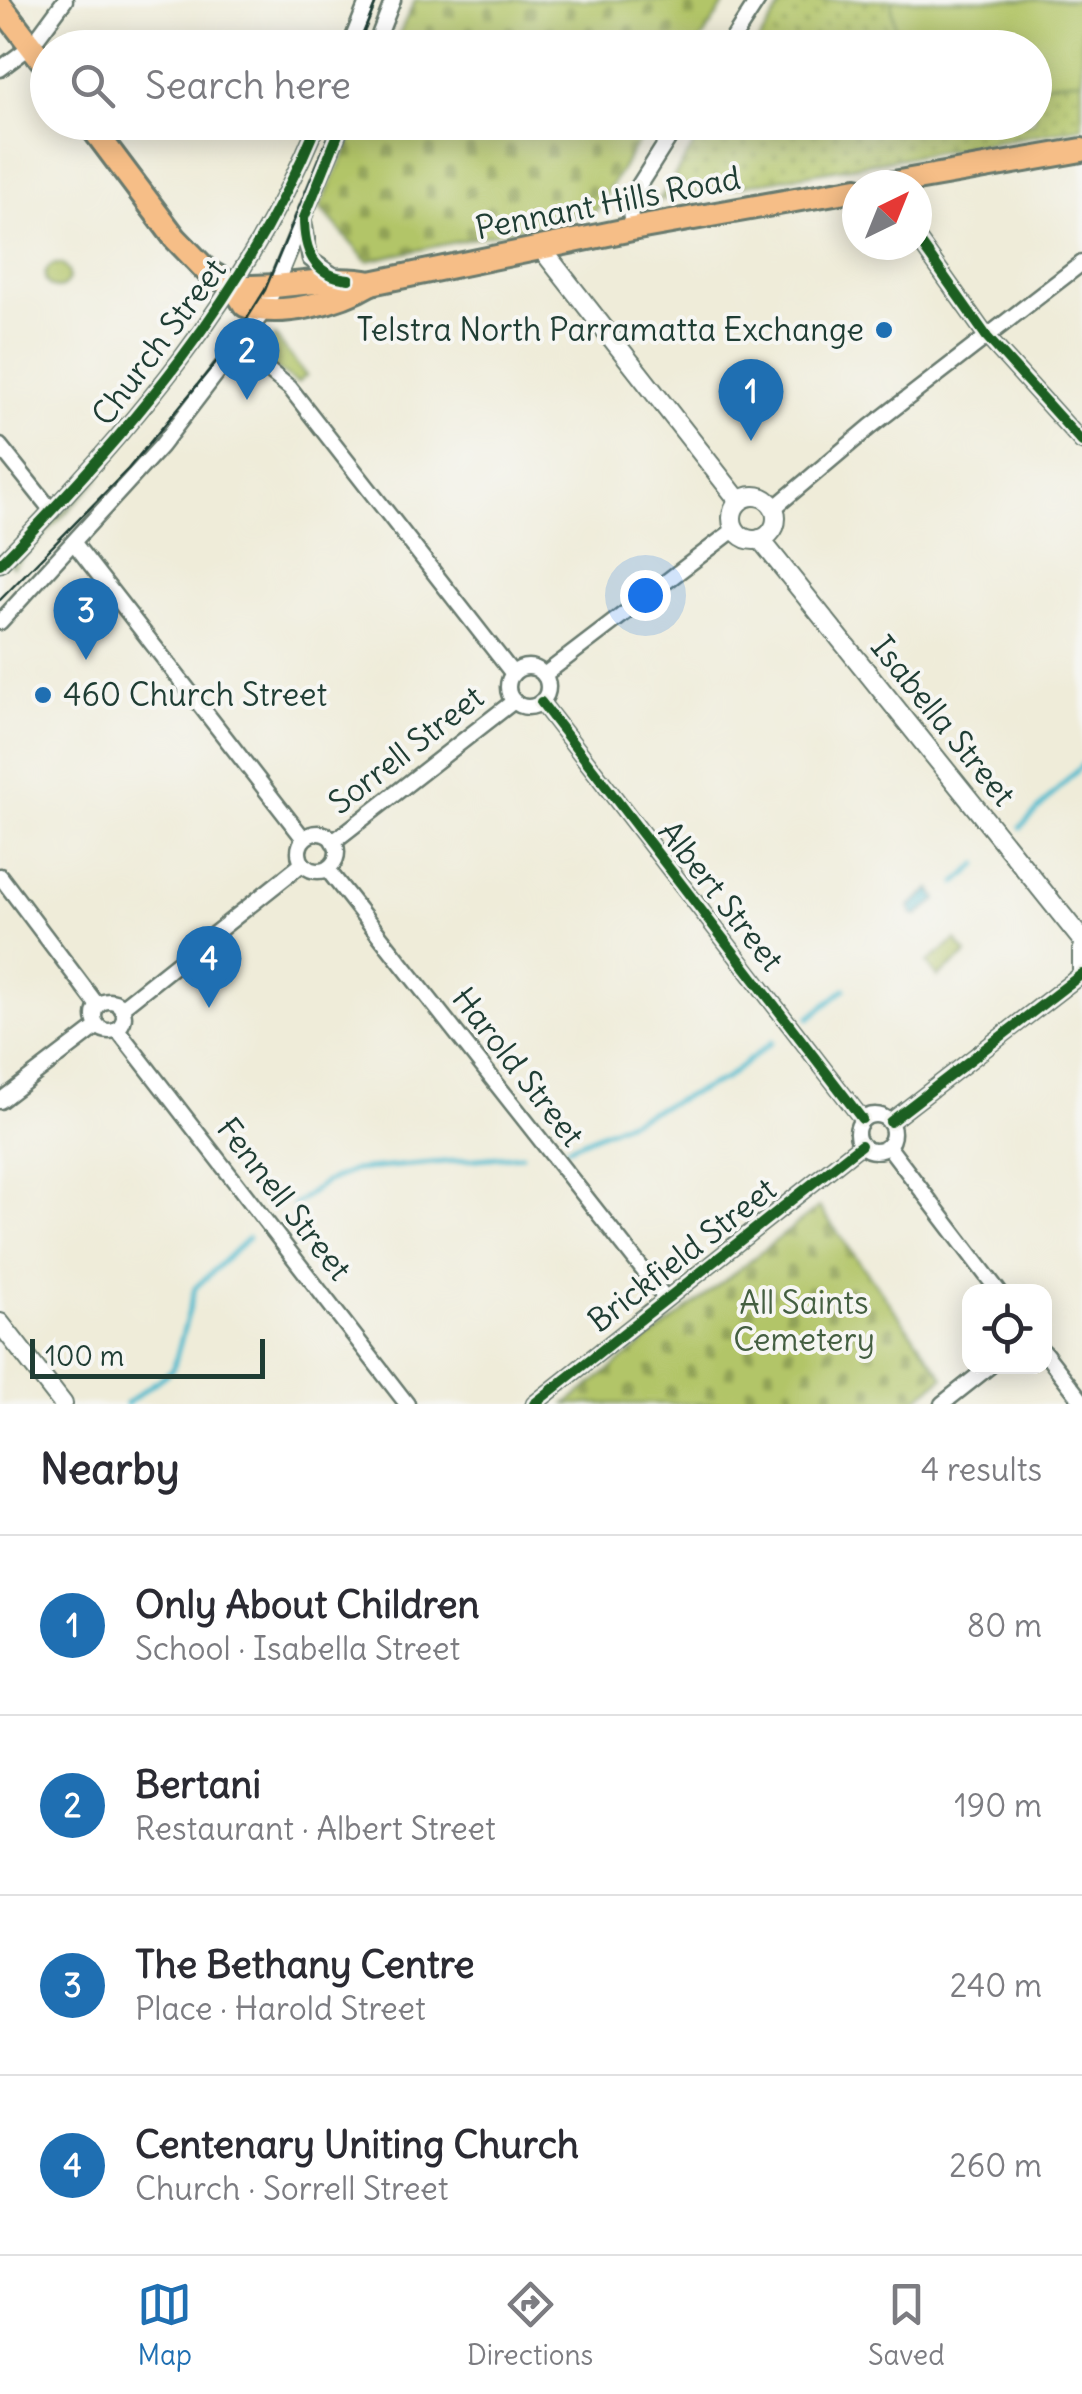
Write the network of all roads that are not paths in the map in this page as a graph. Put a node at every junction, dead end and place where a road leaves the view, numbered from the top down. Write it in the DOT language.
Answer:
graph roads {
  1 [pos="65,0"];
  2 [pos="368,0"];
  3 [pos="393,0"];
  4 [pos="758,0"];
  5 [pos="0,5"];
  6 [pos="43,30"];
  7 [pos="356,30"];
  8 [pos="381,30"];
  9 [pos="739,30"];
  10 [pos="30,45"];
  11 [pos="30,47"];
  12 [pos="0,68"];
  13 [pos="102,140"];
  14 [pos="310,140"];
  15 [pos="336,140"];
  16 [pos="668,140"];
  17 [pos="1082,150"];
  18 [pos="932,176"];
  19 [pos="842,193"];
  20 [pos="304,218"];
  21 [pos="632,229"];
  22 [pos="541,248"];
  23 [pos="932,259"];
  24 [pos="1082,263"];
  25 [pos="360,281"];
  26 [pos="233,286"];
  27 [pos="271,300"];
  28 [pos="987,337"];
  29 [pos="228,362"];
  30 [pos="1082,442"];
  31 [pos="0,446"];
  32 [pos="739,502"];
  33 [pos="774,508"];
  34 [pos="52,511"];
  35 [pos="735,529"];
  36 [pos="760,539"];
  37 [pos="74,543"];
  38 [pos="0,564"];
  39 [pos="0,622"];
  40 [pos="513,674"];
  41 [pos="544,675"];
  42 [pos="514,702"];
  43 [pos="541,702"];
  44 [pos="304,838"];
  45 [pos="333,842"];
  46 [pos="302,864"];
  47 [pos="326,869"];
  48 [pos="0,876"];
  49 [pos="1082,940"];
  50 [pos="1082,951"];
  51 [pos="1082,973"];
  52 [pos="98,1006"];
  53 [pos="121,1008"];
  54 [pos="98,1026"];
  55 [pos="117,1028"];
  56 [pos="0,1101"];
  57 [pos="862,1119"];
  58 [pos="890,1122"];
  59 [pos="861,1146"];
  60 [pos="888,1146"];
  61 [pos="993,1284"];
  62 [pos="666,1299"];
  63 [pos="0,1323"];
  64 [pos="1052,1362"];
  65 [pos="980,1374"];
  66 [pos="1082,1401"];
  67 [pos="64,1404"];
  68 [pos="407,1404"];
  69 [pos="534,1404"];
  70 [pos="942,1404"];
  1 -- 6 [label="street"];
  2 -- 7 [label="street"];
  3 -- 8 [label="street"];
  4 -- 9 [label="street"];
  5 -- 10 [label="main road"];
  11 -- 12 [label="street"];
  13 -- 26 [label="main road"];
  14 -- 26 [label="street, Church Street"];
  15 -- 20 [label="street, Church Street"];
  16 -- 21 [label="street"];
  17 -- 18 [label="main road"];
  19 -- 21 [label="main road, Pennant Hills Road"];
  20 -- 25 [label="street"];
  20 -- 27 [label="street, Church Street"];
  21 -- 22 [label="main road, Pennant Hills Road"];
  22 -- 25 [label="main road, Pennant Hills Road"];
  22 -- 32 [label="street"];
  23 -- 28 [label="street"];
  24 -- 28 [label="street"];
  25 -- 27 [label="main road, Pennant Hills Road"];
  26 -- 27 [label="main road, Pennant Hills Road"];
  26 -- 34 [label="street, Church Street"];
  27 -- 29 [label="street, Church Street"];
  28 -- 30 [label="street"];
  28 -- 33 [label="street"];
  29 -- 37 [label="street, Church Street"];
  29 -- 40 [label="street"];
  31 -- 34 [label="street"];
  32 -- 33 [label="street"];
  32 -- 35 [label="street"];
  33 -- 36 [label="street"];
  34 -- 38 [label="street, Church Street"];
  35 -- 36 [label="street"];
  35 -- 41 [label="street"];
  36 -- 49 [label="street, Isabella Street"];
  37 -- 39 [label="street, Church Street"];
  37 -- 44 [label="street"];
  40 -- 41 [label="street"];
  40 -- 42 [label="street"];
  41 -- 43 [label="street"];
  42 -- 43 [label="street"];
  42 -- 45 [label="street, Sorrell Street"];
  43 -- 57 [label="street, Albert Street"];
  44 -- 45 [label="street"];
  44 -- 46 [label="street"];
  45 -- 47 [label="street"];
  46 -- 47 [label="street"];
  46 -- 53 [label="street"];
  47 -- 62 [label="street, Harold Street"];
  48 -- 52 [label="street"];
  50 -- 51 [label="street"];
  51 -- 58 [label="street"];
  52 -- 53 [label="street"];
  52 -- 54 [label="street"];
  53 -- 55 [label="street"];
  54 -- 55 [label="street"];
  54 -- 56 [label="street"];
  55 -- 68 [label="street, Fennell Street"];
  57 -- 58 [label="street"];
  57 -- 59 [label="street"];
  58 -- 60 [label="street"];
  59 -- 60 [label="street"];
  59 -- 62 [label="street, Brickfield Street"];
  60 -- 61 [label="street"];
  62 -- 69 [label="street, Brickfield Street"];
  63 -- 67 [label="street"];
  64 -- 66 [label="street"];
  65 -- 70 [label="street"];
}
